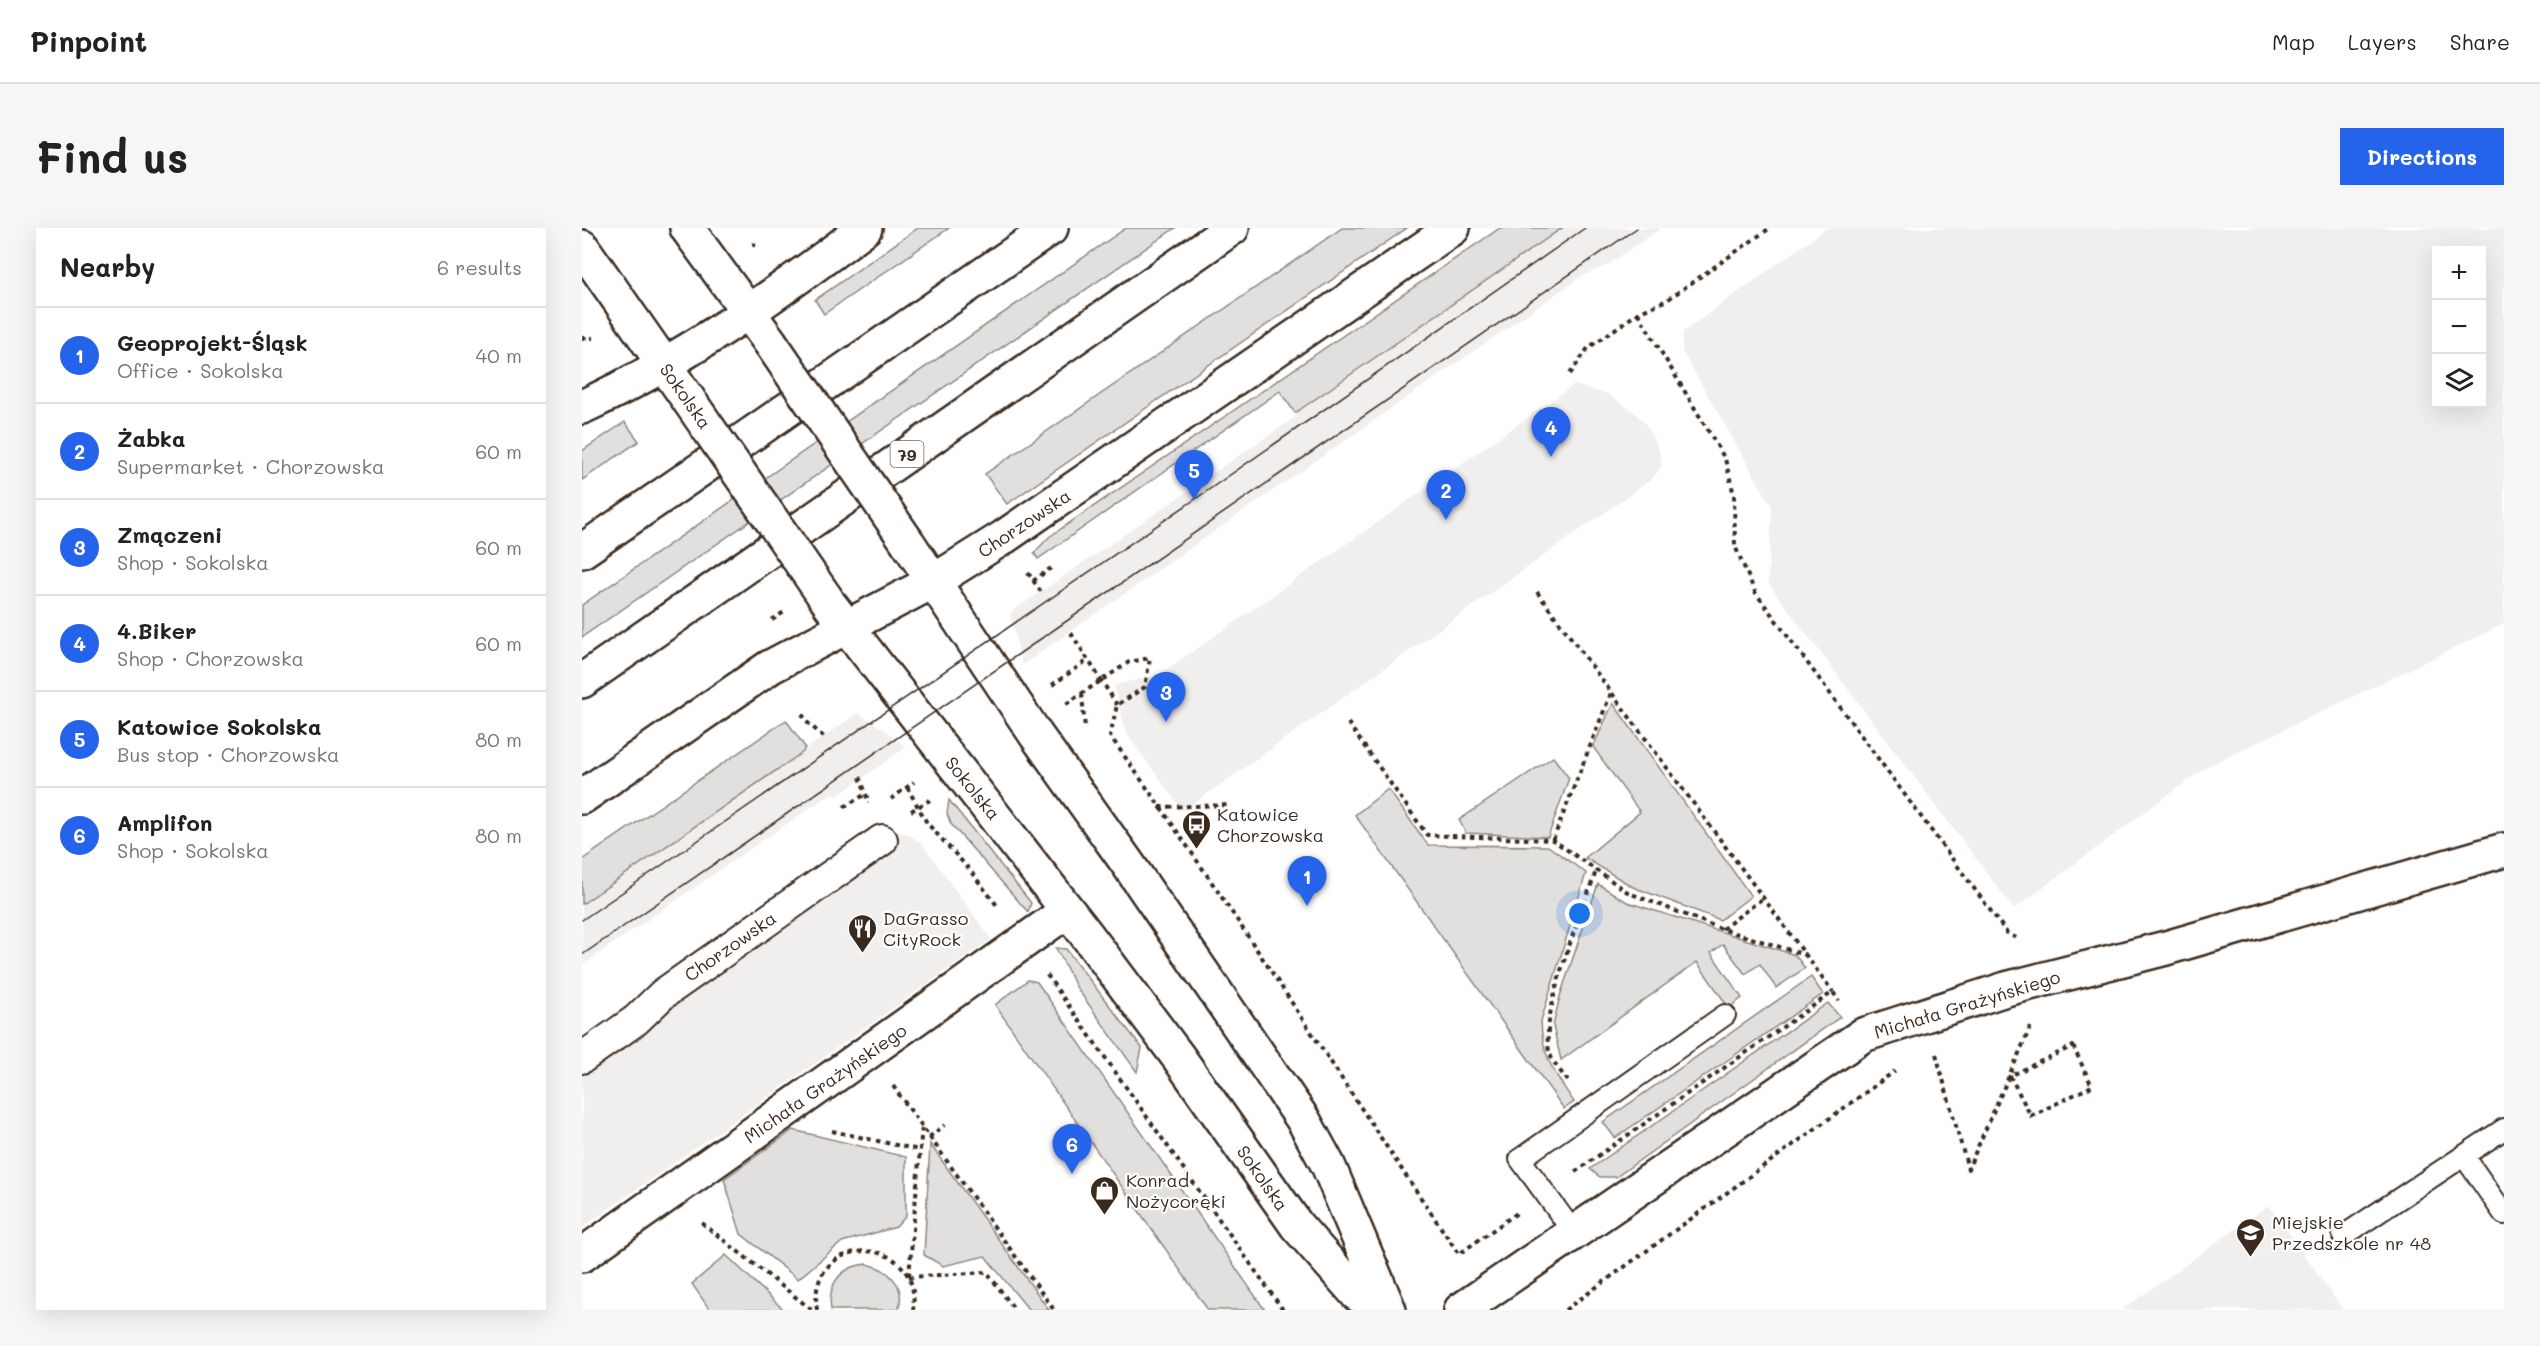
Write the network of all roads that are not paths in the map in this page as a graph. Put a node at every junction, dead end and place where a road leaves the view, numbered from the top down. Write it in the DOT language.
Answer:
graph roads {
  1 [pos="687,228"];
  2 [pos="865,228"];
  3 [pos="1051,228"];
  4 [pos="1232,228"];
  5 [pos="1453,228"];
  6 [pos="582,247"];
  7 [pos="748,312"];
  8 [pos="665,365"];
  9 [pos="582,407"];
  10 [pos="582,551"];
  11 [pos="934,581"];
  12 [pos="845,626"];
  13 [pos="582,681"];
  14 [pos="582,797"];
  15 [pos="877,826"];
  16 [pos="2504,850"];
  17 [pos="1067,911"];
  18 [pos="1725,1016"];
  19 [pos="582,1058"];
  20 [pos="2504,1129"];
  21 [pos="2464,1156"];
  22 [pos="2504,1214"];
  23 [pos="1574,1233"];
  24 [pos="2343,1236"];
  25 [pos="582,1255"];
  26 [pos="1388,1310"];
  27 [pos="1461,1310"];
  1 -- 7 [label="street, Sokolska"];
  2 -- 7 [label="street"];
  3 -- 10 [label="street"];
  4 -- 13 [label="street, 79"];
  5 -- 11 [label="street, Chorzowska"];
  6 -- 8 [label="street, Sokolska"];
  7 -- 8 [label="street"];
  7 -- 11 [label="street, Sokolska, bridge"];
  8 -- 9 [label="street"];
  8 -- 12 [label="street, Sokolska, bridge"];
  11 -- 12 [label="street, Chorzowska"];
  11 -- 26 [label="street, Sokolska"];
  12 -- 14 [label="street, Chorzowska"];
  12 -- 17 [label="street, Sokolska"];
  15 -- 19 [label="street, Chorzowska"];
  16 -- 23 [label="street, Michała Grażyńskiego"];
  17 -- 25 [label="street, Michała Grażyńskiego"];
  17 -- 26 [label="street, Sokolska"];
  18 -- 23 [label="lane"];
  20 -- 21 [label="lane"];
  21 -- 22 [label="lane"];
  21 -- 24 [label="lane"];
  23 -- 27 [label="street, Michała Grażyńskiego"];
}
